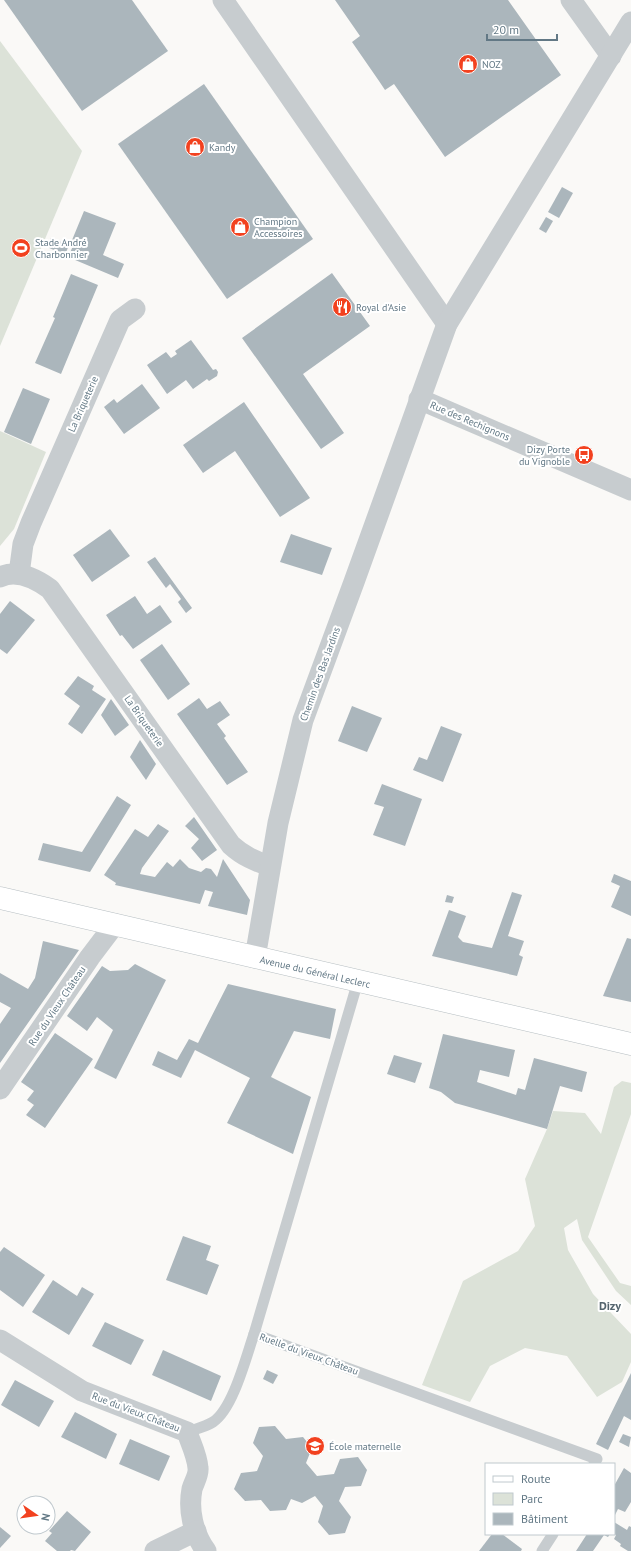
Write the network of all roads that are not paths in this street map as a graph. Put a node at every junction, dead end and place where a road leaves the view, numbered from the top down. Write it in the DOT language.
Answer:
graph roads {
  1 [pos="223,0"];
  2 [pos="571,0"];
  3 [pos="631,22"];
  4 [pos="611,56"];
  5 [pos="135,309"];
  6 [pos="447,324"];
  7 [pos="419,400"];
  8 [pos="631,490"];
  9 [pos="10,576"];
  10 [pos="270,866"];
  11 [pos="0,898"];
  12 [pos="115,924"];
  13 [pos="255,958"];
  14 [pos="358,981"];
  15 [pos="631,1044"];
  16 [pos="0,1089"];
  17 [pos="254,1334"];
  18 [pos="0,1340"];
  19 [pos="187,1432"];
  20 [pos="596,1461"];
  21 [pos="196,1531"];
  22 [pos="552,1535"];
  23 [pos="155,1551"];
  24 [pos="206,1551"];
  25 [pos="542,1551"];
  1 -- 6 [label="street"];
  2 -- 4 [label="street"];
  3 -- 4 [label="street, Chemin des Bas Jardins"];
  4 -- 6 [label="street, Chemin des Bas Jardins"];
  5 -- 9 [label="street, La Briqueterie"];
  6 -- 7 [label="street, Chemin des Bas Jardins"];
  7 -- 8 [label="street, Rue des Rechignons"];
  7 -- 10 [label="street, Chemin des Bas Jardins"];
  9 -- 10 [label="street, La Briqueterie"];
  10 -- 13 [label="street, Chemin des Bas Jardins"];
  11 -- 12 [label="main road, Avenue du Général Leclerc"];
  12 -- 13 [label="main road, Avenue du Général Leclerc"];
  12 -- 16 [label="street, Rue du Vieux Château"];
  13 -- 14 [label="main road, Avenue du Général Leclerc"];
  14 -- 15 [label="main road, Avenue du Général Leclerc"];
  14 -- 17 [label="lane, Ruelle du Vieux Château"];
  17 -- 19 [label="lane"];
  17 -- 20 [label="lane, Ruelle du Vieux Château"];
  18 -- 19 [label="street, Rue du Vieux Château"];
  19 -- 21 [label="street, Rue du Vieux Château"];
  21 -- 23 [label="street"];
  21 -- 24 [label="street, Rue du Vieux Château"];
  22 -- 25 [label="lane"];
}
